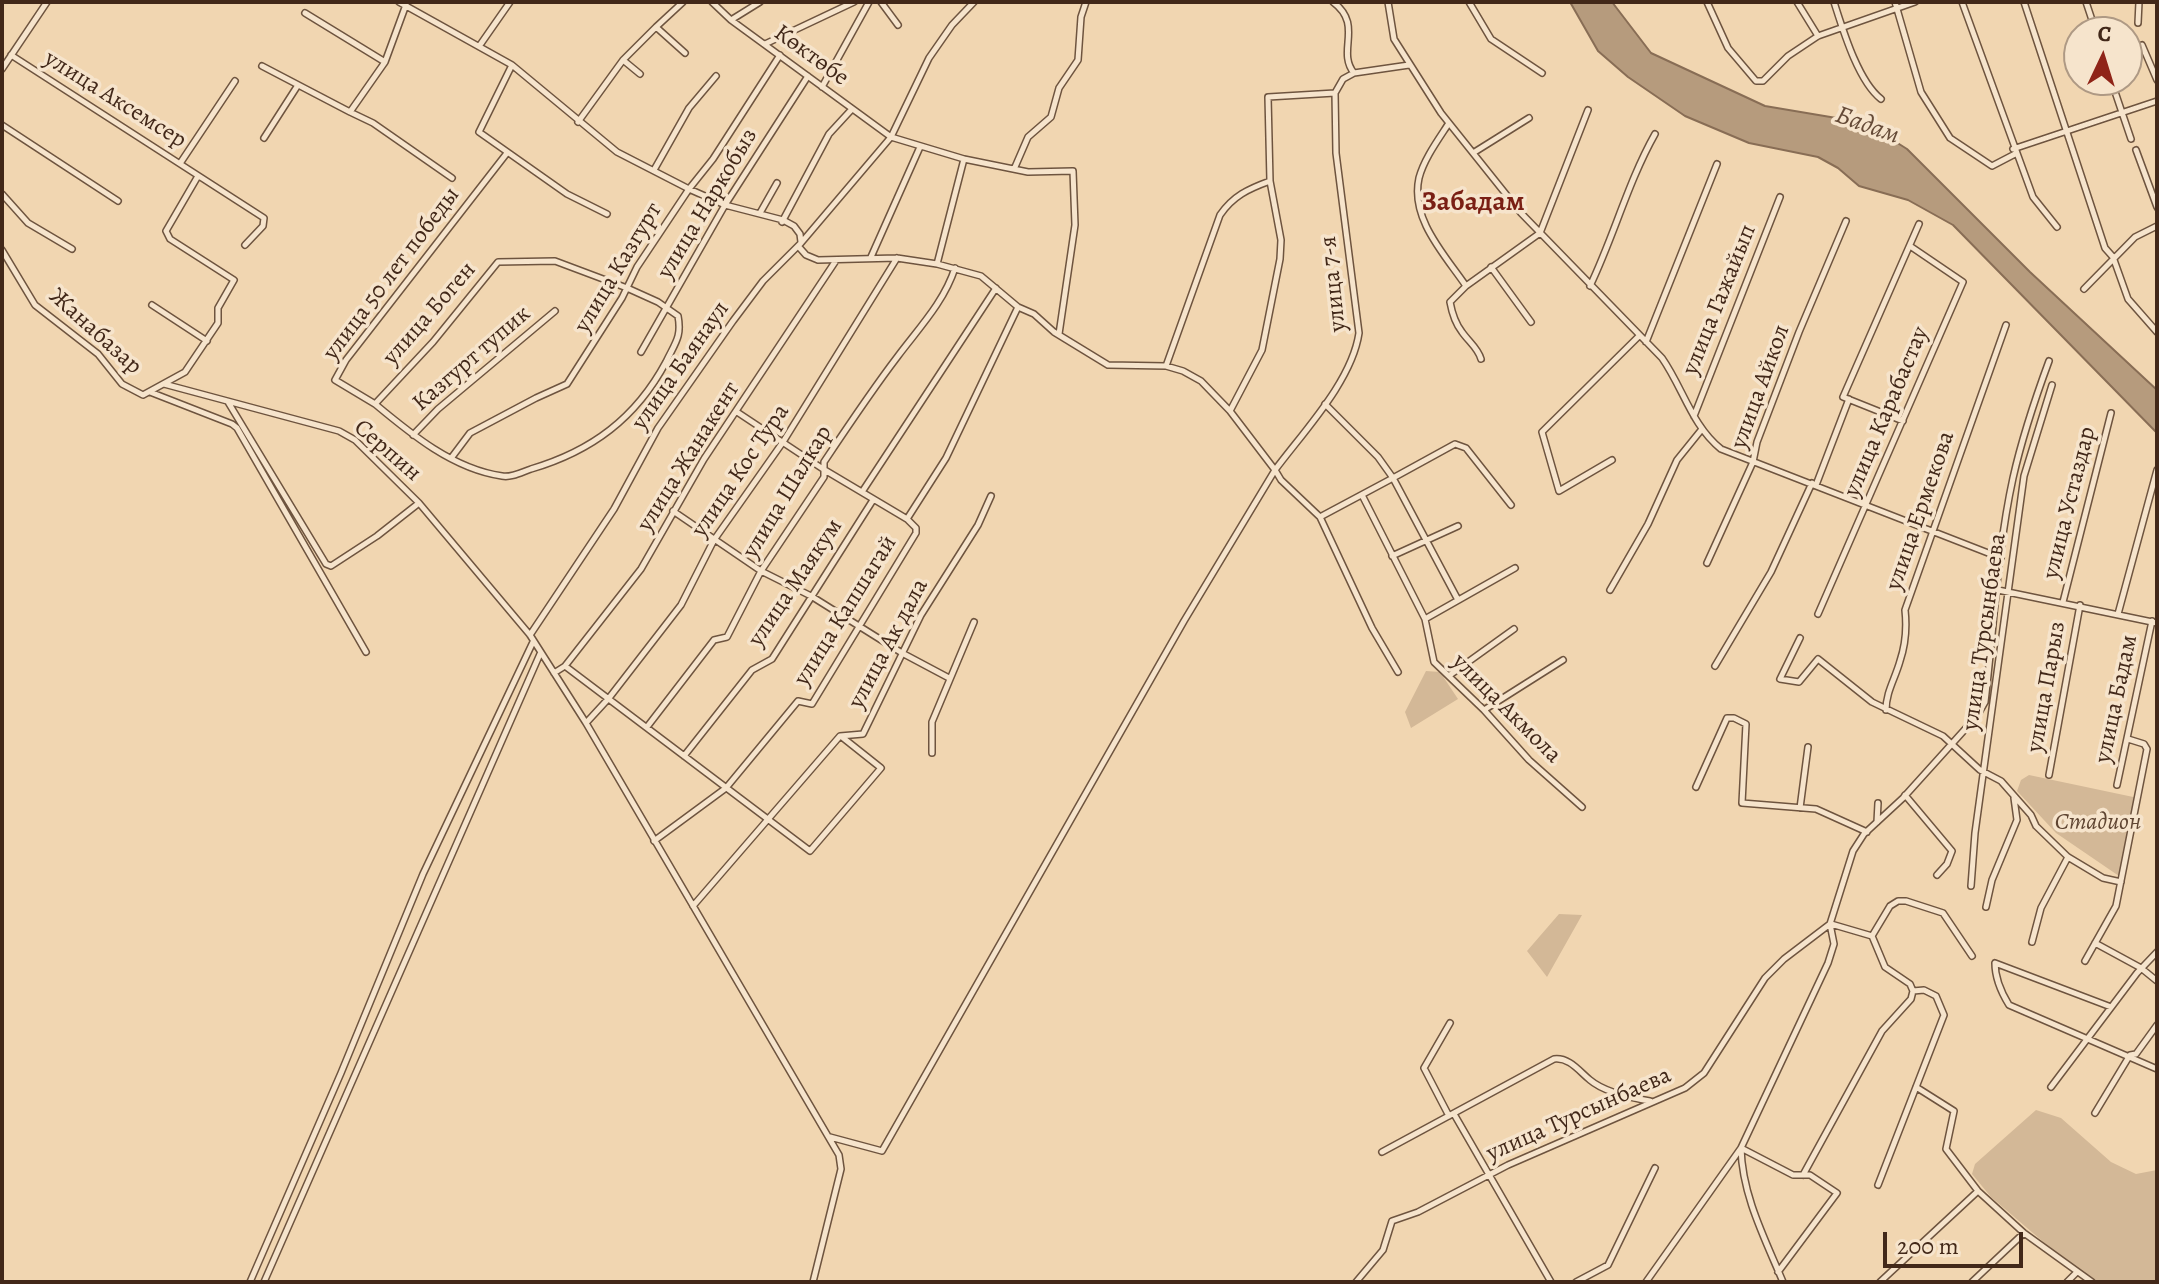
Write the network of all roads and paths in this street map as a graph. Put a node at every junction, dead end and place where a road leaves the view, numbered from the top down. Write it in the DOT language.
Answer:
graph roads {
  1 [pos="47,2"];
  2 [pos="510,2"];
  3 [pos="683,2"];
  4 [pos="712,2"];
  5 [pos="760,2"];
  6 [pos="854,2"];
  7 [pos="869,2"];
  8 [pos="881,2"];
  9 [pos="974,2"];
  10 [pos="1086,2"];
  11 [pos="1333,2"];
  12 [pos="1388,2"];
  13 [pos="1469,2"];
  14 [pos="1707,2"];
  15 [pos="1797,2"];
  16 [pos="1834,2"];
  17 [pos="1915,2"];
  18 [pos="1962,2"];
  19 [pos="2024,2"];
  20 [pos="403,3"];
  21 [pos="1896,5"];
  22 [pos="305,13"];
  23 [pos="731,20"];
  24 [pos="898,25"];
  25 [pos="656,27"];
  26 [pos="1842,27"];
  27 [pos="1818,36"];
  28 [pos="765,44"];
  29 [pos="480,45"];
  30 [pos="2143,47"];
  31 [pos="685,53"];
  32 [pos="11,55"];
  33 [pos="780,55"];
  34 [pos="623,60"];
  35 [pos="385,62"];
  36 [pos="512,65"];
  37 [pos="1409,65"];
  38 [pos="262,66"];
  39 [pos="2,69"];
  40 [pos="1352,70"];
  41 [pos="1542,73"];
  42 [pos="640,74"];
  43 [pos="716,76"];
  44 [pos="808,76"];
  45 [pos="2157,80"];
  46 [pos="235,81"];
  47 [pos="298,85"];
  48 [pos="822,87"];
  49 [pos="1335,93"];
  50 [pos="2116,96"];
  51 [pos="1881,99"];
  52 [pos="2157,101"];
  53 [pos="852,109"];
  54 [pos="1588,110"];
  55 [pos="350,112"];
  56 [pos="2122,114"];
  57 [pos="1529,118"];
  58 [pos="578,122"];
  59 [pos="1449,123"];
  60 [pos="2,125"];
  61 [pos="2066,131"];
  62 [pos="1655,134"];
  63 [pos="891,137"];
  64 [pos="264,138"];
  65 [pos="2131,139"];
  66 [pos="920,147"];
  67 [pos="2136,150"];
  68 [pos="2014,151"];
  69 [pos="507,153"];
  70 [pos="1473,153"];
  71 [pos="964,159"];
  72 [pos="181,162"];
  73 [pos="1717,164"];
  74 [pos="1015,167"];
  75 [pos="654,170"];
  76 [pos="198,176"];
  77 [pos="452,178"];
  78 [pos="1270,181"];
  79 [pos="777,183"];
  80 [pos="689,189"];
  81 [pos="2,194"];
  82 [pos="1780,197"];
  83 [pos="118,201"];
  84 [pos="725,205"];
  85 [pos="2157,207"];
  86 [pos="760,213"];
  87 [pos="607,214"];
  88 [pos="1846,221"];
  89 [pos="782,222"];
  90 [pos="1919,224"];
  91 [pos="2157,226"];
  92 [pos="2057,227"];
  93 [pos="1540,233"];
  94 [pos="245,245"];
  95 [pos="799,245"];
  96 [pos="1910,246"];
  97 [pos="72,249"];
  98 [pos="2,250"];
  99 [pos="871,257"];
  100 [pos="2113,257"];
  101 [pos="897,258"];
  102 [pos="836,261"];
  103 [pos="937,264"];
  104 [pos="1491,267"];
  105 [pos="955,268"];
  106 [pos="1466,286"];
  107 [pos="1590,286"];
  108 [pos="627,288"];
  109 [pos="996,288"];
  110 [pos="2084,289"];
  111 [pos="152,305"];
  112 [pos="1018,307"];
  113 [pos="666,310"];
  114 [pos="555,311"];
  115 [pos="1531,322"];
  116 [pos="2006,325"];
  117 [pos="2157,332"];
  118 [pos="1059,334"];
  119 [pos="1639,336"];
  120 [pos="207,341"];
  121 [pos="1646,342"];
  122 [pos="641,352"];
  123 [pos="1481,359"];
  124 [pos="2049,361"];
  125 [pos="1166,366"];
  126 [pos="164,384"];
  127 [pos="2052,385"];
  128 [pos="146,394"];
  129 [pos="1849,399"];
  130 [pos="228,402"];
  131 [pos="375,404"];
  132 [pos="1325,404"];
  133 [pos="1230,411"];
  134 [pos="737,412"];
  135 [pos="2111,413"];
  136 [pos="1693,416"];
  137 [pos="1903,421"];
  138 [pos="1702,429"];
  139 [pos="413,435"];
  140 [pos="783,442"];
  141 [pos="452,458"];
  142 [pos="1612,460"];
  143 [pos="1753,462"];
  144 [pos="823,469"];
  145 [pos="1275,470"];
  146 [pos="2157,470"];
  147 [pos="1393,478"];
  148 [pos="1814,484"];
  149 [pos="862,492"];
  150 [pos="1362,495"];
  151 [pos="991,496"];
  152 [pos="873,500"];
  153 [pos="419,503"];
  154 [pos="1511,505"];
  155 [pos="1868,505"];
  156 [pos="673,511"];
  157 [pos="1320,517"];
  158 [pos="907,519"];
  159 [pos="1458,526"];
  160 [pos="1933,531"];
  161 [pos="714,540"];
  162 [pos="1425,540"];
  163 [pos="1392,556"];
  164 [pos="2001,558"];
  165 [pos="1707,563"];
  166 [pos="1515,568"];
  167 [pos="761,571"];
  168 [pos="1610,590"];
  169 [pos="1998,590"];
  170 [pos="2009,590"];
  171 [pos="811,596"];
  172 [pos="1458,600"];
  173 [pos="2063,602"];
  174 [pos="2080,605"];
  175 [pos="1818,614"];
  176 [pos="2118,614"];
  177 [pos="1425,619"];
  178 [pos="974,622"];
  179 [pos="2154,622"];
  180 [pos="861,627"];
  181 [pos="1514,629"];
  182 [pos="531,638"];
  183 [pos="1800,638"];
  184 [pos="366,652"];
  185 [pos="902,653"];
  186 [pos="540,654"];
  187 [pos="1563,660"];
  188 [pos="565,666"];
  189 [pos="1715,666"];
  190 [pos="1398,672"];
  191 [pos="554,673"];
  192 [pos="1450,675"];
  193 [pos="949,678"];
  194 [pos="609,698"];
  195 [pos="1484,710"];
  196 [pos="1886,710"];
  197 [pos="586,723"];
  198 [pos="647,727"];
  199 [pos="840,736"];
  200 [pos="2128,739"];
  201 [pos="1952,743"];
  202 [pos="1808,747"];
  203 [pos="932,753"];
  204 [pos="684,756"];
  205 [pos="1985,772"];
  206 [pos="2049,775"];
  207 [pos="2117,785"];
  208 [pos="1696,787"];
  209 [pos="726,788"];
  210 [pos="1905,795"];
  211 [pos="2014,798"];
  212 [pos="1878,803"];
  213 [pos="1582,807"];
  214 [pos="1800,808"];
  215 [pos="768,820"];
  216 [pos="1877,823"];
  217 [pos="1867,832"];
  218 [pos="654,841"];
  219 [pos="2068,857"];
  220 [pos="1937,875"];
  221 [pos="2121,882"];
  222 [pos="1971,886"];
  223 [pos="693,906"];
  224 [pos="1986,907"];
  225 [pos="1830,924"];
  226 [pos="1872,936"];
  227 [pos="2032,942"];
  228 [pos="2095,943"];
  229 [pos="2157,952"];
  230 [pos="1972,956"];
  231 [pos="2085,961"];
  232 [pos="2141,968"];
  233 [pos="2157,981"];
  234 [pos="1913,991"];
  235 [pos="2111,1007"];
  236 [pos="1450,1023"];
  237 [pos="2157,1025"];
  238 [pos="2088,1038"];
  239 [pos="2130,1055"];
  240 [pos="2157,1069"];
  241 [pos="1916,1087"];
  242 [pos="2051,1087"];
  243 [pos="1650,1102"];
  244 [pos="2095,1113"];
  245 [pos="1452,1116"];
  246 [pos="828,1137"];
  247 [pos="1741,1148"];
  248 [pos="1382,1152"];
  249 [pos="1655,1168"];
  250 [pos="1489,1175"];
  251 [pos="1803,1175"];
  252 [pos="1878,1185"];
  253 [pos="1978,1191"];
  254 [pos="2024,1233"];
  255 [pos="1778,1272"];
  256 [pos="2077,1272"];
  257 [pos="250,1282"];
  258 [pos="264,1282"];
  259 [pos="813,1282"];
  260 [pos="1356,1282"];
  261 [pos="1551,1282"];
  262 [pos="1576,1282"];
  263 [pos="1646,1282"];
  264 [pos="1783,1282"];
  265 [pos="1880,1282"];
  266 [pos="1972,1282"];
  267 [pos="2067,1282"];
  268 [pos="2092,1282"];
  1 -- 32 [label="street"];
  2 -- 29 [label="street"];
  3 -- 25 [label="street"];
  4 -- 23 [label="street, Көктөбе"];
  5 -- 23 [label="street"];
  6 -- 28 [label="street"];
  7 -- 48 [label="street"];
  8 -- 24 [label="street"];
  9 -- 63 [label="street, улица Баянаул"];
  10 -- 74 [label="street"];
  11 -- 40 [label="street"];
  12 -- 37 [label="street"];
  13 -- 41 [label="street"];
  14 -- 27 [label="street"];
  15 -- 27 [label="street"];
  16 -- 26 [label="street"];
  17 -- 21 [label="street"];
  18 -- 68 [label="street"];
  19 -- 61 [label="street"];
  20 -- 29 [label="street"];
  20 -- 35 [label="street"];
  21 -- 26 [label="street"];
  21 -- 68 [label="street"];
  22 -- 35 [label="street"];
  23 -- 28 [label="street, Көктөбе"];
  25 -- 31 [label="street"];
  25 -- 34 [label="street"];
  26 -- 27 [label="street"];
  26 -- 51 [label="street"];
  28 -- 33 [label="street, Көктөбе"];
  29 -- 36 [label="street"];
  30 -- 45 [label="street"];
  32 -- 39 [label="street"];
  32 -- 72 [label="street, улица Аксемсер"];
  33 -- 44 [label="street, Көктөбе"];
  33 -- 80 [label="street, улица Казгурт"];
  34 -- 42 [label="street"];
  34 -- 58 [label="street"];
  35 -- 55 [label="street"];
  36 -- 58 [label="street"];
  36 -- 69 [label="street"];
  37 -- 40 [label="street"];
  37 -- 59 [label="street"];
  38 -- 47 [label="street"];
  40 -- 49 [label="street"];
  43 -- 75 [label="street"];
  44 -- 48 [label="street, Көктөбе"];
  44 -- 84 [label="street, улица Наркобыз"];
  46 -- 72 [label="street"];
  47 -- 55 [label="street"];
  47 -- 64 [label="street"];
  48 -- 53 [label="street, Көктөбе"];
  49 -- 78 [label="street"];
  49 -- 132 [label="street, улица 7-я"];
  50 -- 56 [label="street"];
  52 -- 56 [label="street"];
  53 -- 63 [label="street, Көктөбе"];
  53 -- 89 [label="street"];
  54 -- 93 [label="street"];
  55 -- 77 [label="street"];
  56 -- 61 [label="street"];
  56 -- 65 [label="street"];
  57 -- 70 [label="street"];
  58 -- 75 [label="street"];
  59 -- 70 [label="street"];
  59 -- 106 [label="street"];
  60 -- 83 [label="street"];
  61 -- 68 [label="street"];
  61 -- 100 [label="street"];
  62 -- 107 [label="street"];
  63 -- 66 [label="street, Көктөбе"];
  63 -- 95 [label="street, улица Баянаул"];
  66 -- 71 [label="street, Көктөбе"];
  66 -- 99 [label="street"];
  67 -- 85 [label="street"];
  68 -- 92 [label="street"];
  69 -- 87 [label="street"];
  69 -- 131 [label="street, улица 50 лет победы"];
  70 -- 93 [label="street"];
  71 -- 74 [label="street, Көктөбе"];
  71 -- 103 [label="street"];
  72 -- 76 [label="street, улица Аксемсер"];
  73 -- 121 [label="street"];
  74 -- 118 [label="street, Көктөбе"];
  75 -- 80 [label="street"];
  76 -- 94 [label="street, улица Аксемсер"];
  76 -- 120 [label="street, улица Аксемсер"];
  78 -- 125 [label="street"];
  78 -- 133 [label="street"];
  79 -- 86 [label="street"];
  80 -- 84 [label="street"];
  80 -- 108 [label="street, улица Казгурт"];
  81 -- 97 [label="street"];
  82 -- 136 [label="street, улица Гажайып"];
  84 -- 86 [label="street"];
  84 -- 113 [label="street, улица Наркобыз"];
  86 -- 89 [label="street"];
  88 -- 143 [label="street, улица Айкол"];
  89 -- 95 [label="street"];
  90 -- 96 [label="street"];
  91 -- 100 [label="street"];
  93 -- 104 [label="street"];
  93 -- 107 [label="street"];
  95 -- 102 [label="street"];
  95 -- 182 [label="street, улица Баянаул"];
  96 -- 129 [label="street"];
  96 -- 137 [label="street, улица Карабастау"];
  98 -- 128 [label="street, Жанабазар"];
  99 -- 101 [label="street"];
  99 -- 102 [label="street"];
  100 -- 110 [label="street"];
  100 -- 117 [label="street"];
  101 -- 103 [label="street"];
  101 -- 140 [label="street, улица Кос Тура"];
  102 -- 134 [label="street, улица Жанакент"];
  103 -- 105 [label="street"];
  104 -- 106 [label="street"];
  104 -- 115 [label="street"];
  105 -- 109 [label="street"];
  105 -- 144 [label="street, улица Шалкар"];
  106 -- 123 [label="street"];
  107 -- 119 [label="street"];
  108 -- 113 [label="street, улица Боген"];
  108 -- 131 [label="street, улица Боген"];
  108 -- 141 [label="street, улица Казгурт"];
  109 -- 112 [label="street"];
  109 -- 149 [label="street"];
  111 -- 120 [label="street"];
  112 -- 118 [label="street"];
  112 -- 158 [label="street, улица Капшагай"];
  113 -- 122 [label="street, улица Наркобыз"];
  113 -- 141 [label="street"];
  114 -- 139 [label="street, Казгурт тупик"];
  116 -- 160 [label="street, улица Ермекова"];
  118 -- 125 [label="street"];
  119 -- 121 [label="street"];
  119 -- 142 [label="street"];
  120 -- 126 [label="street"];
  121 -- 136 [label="street"];
  124 -- 164 [label="street, улица Турсынбаева"];
  125 -- 133 [label="street"];
  126 -- 128 [label="street"];
  126 -- 130 [label="street, Серпин"];
  127 -- 170 [label="street, улица Турсынбаева"];
  128 -- 184 [label="street, Жанабазар"];
  129 -- 137 [label="street"];
  129 -- 148 [label="street"];
  130 -- 153 [label="street, Серпин"];
  130 -- 153 [label="street"];
  131 -- 139 [label="street"];
  132 -- 145 [label="street, улица 7-я"];
  132 -- 147 [label="street"];
  133 -- 145 [label="street"];
  134 -- 140 [label="street"];
  134 -- 156 [label="street, улица Жанакент"];
  135 -- 173 [label="street, улица Устаздар"];
  136 -- 138 [label="street"];
  137 -- 155 [label="street, улица Карабастау"];
  138 -- 143 [label="street"];
  138 -- 168 [label="street"];
  139 -- 141 [label="street"];
  140 -- 144 [label="street"];
  140 -- 161 [label="street, улица Кос Тура"];
  143 -- 148 [label="street"];
  143 -- 165 [label="street, улица Айкол"];
  144 -- 149 [label="street"];
  144 -- 167 [label="street, улица Шалкар"];
  145 -- 157 [label="street"];
  145 -- 246 [label="street, улица 7-я"];
  146 -- 176 [label="street"];
  147 -- 150 [label="street"];
  147 -- 154 [label="street"];
  147 -- 162 [label="street"];
  148 -- 155 [label="street"];
  148 -- 189 [label="street"];
  149 -- 152 [label="street"];
  150 -- 157 [label="street"];
  150 -- 163 [label="street, улица Акмола"];
  151 -- 185 [label="street, улица Ак дала"];
  152 -- 158 [label="street"];
  152 -- 171 [label="street, улица Маякум"];
  153 -- 182 [label="street, Серпин"];
  155 -- 160 [label="street"];
  155 -- 175 [label="street, улица Карабастау"];
  156 -- 161 [label="street"];
  156 -- 188 [label="street, улица Жанакент"];
  157 -- 190 [label="street"];
  158 -- 180 [label="street, улица Капшагай"];
  159 -- 162 [label="street"];
  160 -- 164 [label="street"];
  160 -- 196 [label="street, улица Ермекова"];
  161 -- 167 [label="street"];
  161 -- 194 [label="street, улица Кос Тура"];
  162 -- 163 [label="street"];
  162 -- 172 [label="street"];
  163 -- 177 [label="street, улица Акмола"];
  164 -- 169 [label="street, улица Турсынбаева"];
  166 -- 172 [label="street"];
  167 -- 171 [label="street"];
  167 -- 198 [label="street, улица Шалкар"];
  169 -- 170 [label="street"];
  169 -- 201 [label="street, улица Турсынбаева"];
  170 -- 173 [label="street"];
  170 -- 205 [label="street, улица Турсынбаева"];
  171 -- 180 [label="street"];
  171 -- 204 [label="street, улица Маякум"];
  172 -- 177 [label="street"];
  173 -- 174 [label="street"];
  174 -- 176 [label="street"];
  174 -- 206 [label="street, улица Парыз"];
  176 -- 179 [label="street"];
  177 -- 192 [label="street, улица Акмола"];
  178 -- 193 [label="street"];
  179 -- 200 [label="street, улица Бадам"];
  180 -- 185 [label="street"];
  180 -- 209 [label="street, улица Капшагай"];
  181 -- 192 [label="street"];
  182 -- 186 [label="street, Серпин"];
  182 -- 257 [label="street, улица Баянаул"];
  183 -- 196 [label="street"];
  185 -- 193 [label="street"];
  185 -- 199 [label="street, улица Ак дала"];
  186 -- 191 [label="street, Серпин"];
  186 -- 258 [label="street"];
  187 -- 195 [label="street"];
  188 -- 191 [label="street, улица Жанакент"];
  188 -- 194 [label="street"];
  191 -- 197 [label="street, Серпин"];
  192 -- 195 [label="street, улица Акмола"];
  193 -- 203 [label="street"];
  194 -- 197 [label="street, улица Кос Тура"];
  194 -- 198 [label="street"];
  195 -- 213 [label="street, улица Акмола"];
  196 -- 201 [label="street"];
  197 -- 218 [label="street, Серпин"];
  198 -- 204 [label="street"];
  199 -- 215 [label="street, улица Ак дала"];
  199 -- 215 [label="street"];
  200 -- 207 [label="street, улица Бадам"];
  200 -- 221 [label="street"];
  201 -- 205 [label="street"];
  201 -- 210 [label="street, улица Турсынбаева"];
  202 -- 214 [label="street"];
  204 -- 209 [label="street"];
  205 -- 211 [label="street"];
  205 -- 222 [label="street, улица Турсынбаева"];
  208 -- 214 [label="street"];
  209 -- 215 [label="street"];
  209 -- 218 [label="street, улица Капшагай"];
  210 -- 216 [label="street, улица Турсынбаева"];
  210 -- 220 [label="street"];
  211 -- 219 [label="street"];
  211 -- 224 [label="street"];
  212 -- 216 [label="street"];
  214 -- 217 [label="street"];
  215 -- 223 [label="street, улица Ак дала"];
  216 -- 217 [label="street, улица Турсынбаева"];
  217 -- 225 [label="street, улица Турсынбаева"];
  218 -- 223 [label="street, Серпин"];
  219 -- 221 [label="street"];
  219 -- 227 [label="street"];
  221 -- 228 [label="street"];
  223 -- 246 [label="street, Серпин"];
  225 -- 226 [label="street"];
  225 -- 243 [label="street, улица Турсынбаева"];
  225 -- 247 [label="street"];
  226 -- 230 [label="street"];
  226 -- 234 [label="street"];
  228 -- 231 [label="street"];
  228 -- 232 [label="street"];
  229 -- 232 [label="street"];
  232 -- 233 [label="street"];
  232 -- 235 [label="street"];
  234 -- 241 [label="street"];
  234 -- 251 [label="street"];
  235 -- 238 [label="street"];
  235 -- 238 [label="street"];
  236 -- 245 [label="street"];
  237 -- 239 [label="street"];
  238 -- 239 [label="street"];
  238 -- 242 [label="street"];
  239 -- 240 [label="street"];
  239 -- 244 [label="street"];
  241 -- 252 [label="street"];
  241 -- 253 [label="street"];
  243 -- 245 [label="street"];
  243 -- 250 [label="street, улица Турсынбаева"];
  245 -- 248 [label="street"];
  245 -- 250 [label="street"];
  246 -- 259 [label="street, Серпин"];
  247 -- 251 [label="street"];
  247 -- 255 [label="street"];
  247 -- 263 [label="street"];
  249 -- 262 [label="street"];
  250 -- 260 [label="street, улица Турсынбаева"];
  250 -- 261 [label="street"];
  251 -- 255 [label="street"];
  253 -- 254 [label="street"];
  253 -- 265 [label="street"];
  254 -- 256 [label="street"];
  254 -- 266 [label="street"];
  255 -- 264 [label="street"];
  256 -- 267 [label="street"];
  256 -- 268 [label="street"];
}
